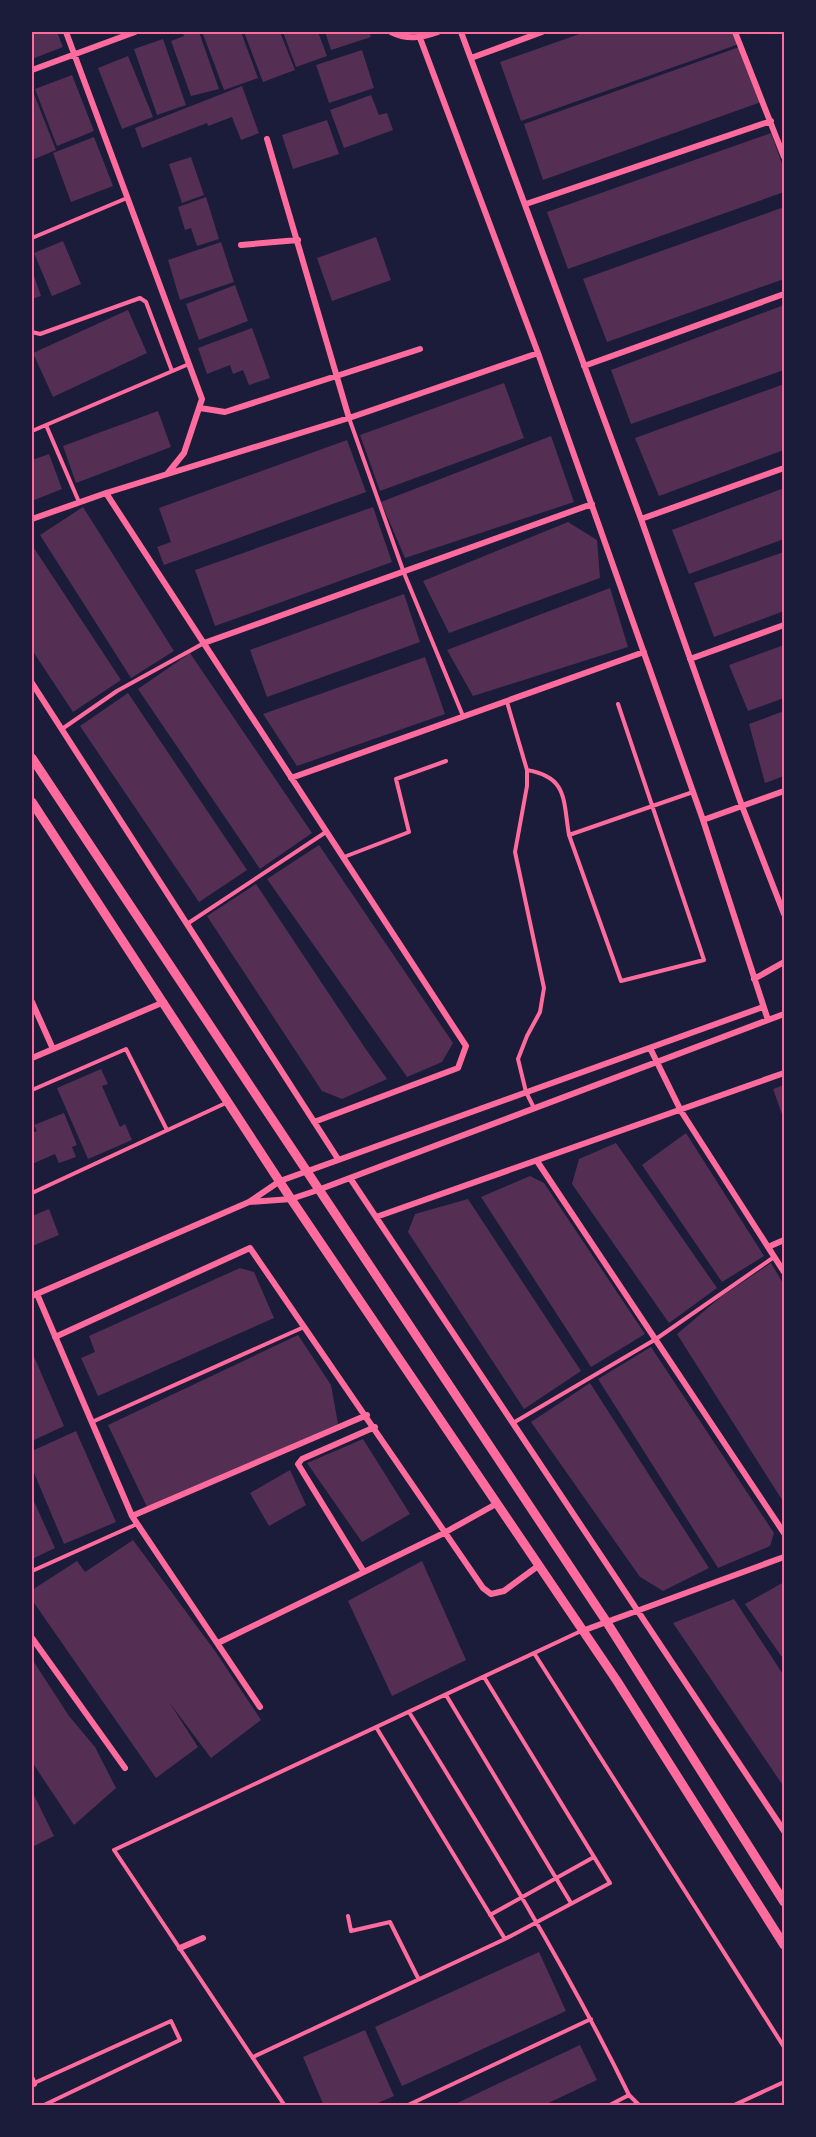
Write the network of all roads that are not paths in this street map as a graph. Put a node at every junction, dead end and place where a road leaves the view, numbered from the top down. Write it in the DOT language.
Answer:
graph roads {
  1 [pos="66,32"];
  2 [pos="135,32"];
  3 [pos="391,32"];
  4 [pos="438,32"];
  5 [pos="461,32"];
  6 [pos="542,32"];
  7 [pos="735,32"];
  8 [pos="420,38"];
  9 [pos="75,54"];
  10 [pos="471,58"];
  11 [pos="32,70"];
  12 [pos="771,121"];
  13 [pos="267,139"];
  14 [pos="784,157"];
  15 [pos="128,198"];
  16 [pos="526,204"];
  17 [pos="32,238"];
  18 [pos="298,240"];
  19 [pos="241,245"];
  20 [pos="784,294"];
  21 [pos="32,332"];
  22 [pos="420,349"];
  23 [pos="538,353"];
  24 [pos="189,364"];
  25 [pos="584,366"];
  26 [pos="172,371"];
  27 [pos="337,376"];
  28 [pos="200,408"];
  29 [pos="349,418"];
  30 [pos="46,425"];
  31 [pos="32,431"];
  32 [pos="784,468"];
  33 [pos="166,475"];
  34 [pos="106,493"];
  35 [pos="79,502"];
  36 [pos="592,504"];
  37 [pos="32,519"];
  38 [pos="641,519"];
  39 [pos="404,573"];
  40 [pos="784,625"];
  41 [pos="204,643"];
  42 [pos="644,652"];
  43 [pos="690,659"];
  44 [pos="32,683"];
  45 [pos="507,701"];
  46 [pos="618,704"];
  47 [pos="463,716"];
  48 [pos="61,729"];
  49 [pos="32,758"];
  50 [pos="446,761"];
  51 [pos="527,770"];
  52 [pos="291,778"];
  53 [pos="784,791"];
  54 [pos="693,792"];
  55 [pos="32,802"];
  56 [pos="654,806"];
  57 [pos="742,806"];
  58 [pos="703,820"];
  59 [pos="326,832"];
  60 [pos="569,835"];
  61 [pos="343,857"];
  62 [pos="784,914"];
  63 [pos="187,924"];
  64 [pos="784,962"];
  65 [pos="754,979"];
  66 [pos="164,1001"];
  67 [pos="32,1002"];
  68 [pos="763,1007"];
  69 [pos="784,1014"];
  70 [pos="768,1020"];
  71 [pos="650,1048"];
  72 [pos="52,1049"];
  73 [pos="32,1058"];
  74 [pos="655,1062"];
  75 [pos="784,1073"];
  76 [pos="32,1090"];
  77 [pos="526,1092"];
  78 [pos="229,1102"];
  79 [pos="534,1108"];
  80 [pos="681,1111"];
  81 [pos="314,1122"];
  82 [pos="167,1130"];
  83 [pos="338,1160"];
  84 [pos="537,1161"];
  85 [pos="306,1172"];
  86 [pos="350,1178"];
  87 [pos="280,1181"];
  88 [pos="318,1190"];
  89 [pos="32,1193"];
  90 [pos="291,1199"];
  91 [pos="249,1202"];
  92 [pos="376,1218"];
  93 [pos="784,1240"];
  94 [pos="768,1246"];
  95 [pos="774,1256"];
  96 [pos="784,1272"];
  97 [pos="34,1295"];
  98 [pos="305,1327"];
  99 [pos="55,1337"];
  100 [pos="656,1339"];
  101 [pos="367,1415"];
  102 [pos="92,1422"];
  103 [pos="513,1423"];
  104 [pos="375,1427"];
  105 [pos="496,1504"];
  106 [pos="132,1516"];
  107 [pos="137,1524"];
  108 [pos="444,1533"];
  109 [pos="784,1533"];
  110 [pos="784,1557"];
  111 [pos="538,1566"];
  112 [pos="32,1571"];
  113 [pos="364,1572"];
  114 [pos="637,1610"];
  115 [pos="606,1621"];
  116 [pos="581,1631"];
  117 [pos="32,1638"];
  118 [pos="218,1643"];
  119 [pos="534,1653"];
  120 [pos="483,1677"];
  121 [pos="446,1695"];
  122 [pos="260,1707"];
  123 [pos="409,1712"];
  124 [pos="376,1727"];
  125 [pos="124,1768"];
  126 [pos="784,1831"];
  127 [pos="594,1857"];
  128 [pos="556,1879"];
  129 [pos="523,1897"];
  130 [pos="784,1902"];
  131 [pos="571,1903"];
  132 [pos="490,1915"];
  133 [pos="348,1916"];
  134 [pos="538,1921"];
  135 [pos="203,1938"];
  136 [pos="505,1939"];
  137 [pos="784,1945"];
  138 [pos="180,1948"];
  139 [pos="418,1978"];
  140 [pos="591,2019"];
  141 [pos="784,2047"];
  142 [pos="253,2057"];
  143 [pos="32,2082"];
  144 [pos="784,2082"];
  145 [pos="629,2096"];
  146 [pos="42,2106"];
  147 [pos="285,2106"];
  148 [pos="406,2106"];
  149 [pos="608,2106"];
  150 [pos="640,2106"];
  151 [pos="732,2106"];
  1 -- 9 [label="street"];
  2 -- 9 [label="street"];
  3 -- 8 [label="street"];
  4 -- 8 [label="street"];
  5 -- 10 [label="street"];
  6 -- 10 [label="street"];
  7 -- 12 [label="street"];
  8 -- 23 [label="street"];
  9 -- 11 [label="street"];
  9 -- 15 [label="street"];
  10 -- 16 [label="street"];
  12 -- 14 [label="street"];
  12 -- 16 [label="street"];
  13 -- 18 [label="street"];
  15 -- 17 [label="lane"];
  15 -- 24 [label="street"];
  16 -- 25 [label="street"];
  18 -- 19 [label="street"];
  18 -- 27 [label="street"];
  20 -- 25 [label="street"];
  21 -- 26 [label="lane"];
  22 -- 27 [label="street"];
  23 -- 29 [label="street"];
  23 -- 36 [label="street"];
  24 -- 26 [label="lane"];
  24 -- 28 [label="street"];
  25 -- 38 [label="street"];
  26 -- 30 [label="lane"];
  27 -- 28 [label="street"];
  27 -- 29 [label="street"];
  28 -- 33 [label="street"];
  29 -- 33 [label="street"];
  29 -- 39 [label="lane"];
  30 -- 31 [label="lane"];
  30 -- 35 [label="lane"];
  32 -- 38 [label="street"];
  33 -- 34 [label="street"];
  34 -- 35 [label="street"];
  34 -- 41 [label="street"];
  35 -- 37 [label="street"];
  36 -- 39 [label="street"];
  36 -- 42 [label="street"];
  38 -- 43 [label="street"];
  39 -- 41 [label="street"];
  39 -- 47 [label="lane"];
  40 -- 43 [label="street"];
  41 -- 48 [label="lane"];
  41 -- 52 [label="street"];
  42 -- 45 [label="street"];
  42 -- 54 [label="street"];
  43 -- 57 [label="street"];
  44 -- 48 [label="street"];
  45 -- 47 [label="street"];
  45 -- 51 [label="lane"];
  46 -- 56 [label="lane"];
  47 -- 52 [label="street"];
  48 -- 63 [label="street"];
  49 -- 85 [label="street"];
  50 -- 61 [label="lane"];
  51 -- 60 [label="lane"];
  51 -- 77 [label="lane"];
  52 -- 59 [label="street"];
  53 -- 57 [label="street"];
  54 -- 56 [label="lane"];
  54 -- 58 [label="street"];
  55 -- 66 [label="street"];
  56 -- 60 [label="lane"];
  56 -- 60 [label="lane"];
  57 -- 58 [label="street"];
  57 -- 62 [label="street"];
  58 -- 65 [label="street"];
  59 -- 61 [label="street"];
  59 -- 63 [label="lane"];
  61 -- 81 [label="street"];
  63 -- 81 [label="street"];
  64 -- 65 [label="street"];
  65 -- 68 [label="street"];
  66 -- 72 [label="street"];
  66 -- 78 [label="street"];
  67 -- 72 [label="street"];
  68 -- 70 [label="street"];
  68 -- 71 [label="street"];
  69 -- 70 [label="street"];
  70 -- 74 [label="street"];
  71 -- 74 [label="street"];
  71 -- 77 [label="street"];
  72 -- 73 [label="street"];
  74 -- 79 [label="street"];
  74 -- 80 [label="street"];
  75 -- 80 [label="street"];
  76 -- 82 [label="lane"];
  77 -- 79 [label="lane"];
  77 -- 83 [label="street"];
  78 -- 82 [label="lane"];
  78 -- 87 [label="street"];
  79 -- 86 [label="street"];
  80 -- 84 [label="street"];
  80 -- 94 [label="street"];
  81 -- 83 [label="street"];
  82 -- 89 [label="lane"];
  83 -- 85 [label="street"];
  84 -- 92 [label="street"];
  84 -- 100 [label="street"];
  85 -- 87 [label="street"];
  85 -- 88 [label="street"];
  86 -- 88 [label="street"];
  86 -- 92 [label="street"];
  87 -- 90 [label="street"];
  87 -- 91 [label="street"];
  88 -- 90 [label="street"];
  88 -- 115 [label="street"];
  90 -- 91 [label="street"];
  90 -- 105 [label="street"];
  91 -- 97 [label="street"];
  92 -- 103 [label="street"];
  93 -- 94 [label="street"];
  94 -- 95 [label="street"];
  95 -- 96 [label="street"];
  95 -- 100 [label="lane"];
  97 -- 99 [label="street"];
  98 -- 99 [label="street"];
  98 -- 101 [label="street"];
  98 -- 102 [label="lane"];
  99 -- 102 [label="street"];
  100 -- 103 [label="lane"];
  100 -- 109 [label="street"];
  101 -- 104 [label="street"];
  101 -- 106 [label="street"];
  102 -- 106 [label="street"];
  103 -- 114 [label="street"];
  104 -- 108 [label="street"];
  104 -- 113 [label="street"];
  105 -- 108 [label="street"];
  105 -- 111 [label="street"];
  106 -- 107 [label="street"];
  107 -- 112 [label="lane"];
  107 -- 118 [label="street"];
  108 -- 111 [label="street"];
  108 -- 113 [label="street"];
  110 -- 114 [label="street"];
  111 -- 116 [label="street"];
  113 -- 118 [label="street"];
  114 -- 115 [label="street"];
  114 -- 126 [label="street"];
  115 -- 116 [label="street"];
  115 -- 130 [label="street"];
  116 -- 119 [label="lane"];
  116 -- 137 [label="street"];
  117 -- 125 [label="street"];
  118 -- 122 [label="street"];
  119 -- 120 [label="lane"];
  119 -- 141 [label="lane"];
  120 -- 121 [label="lane"];
  120 -- 127 [label="lane"];
  121 -- 123 [label="lane"];
  121 -- 128 [label="lane"];
  123 -- 124 [label="lane"];
  123 -- 129 [label="lane"];
  124 -- 132 [label="lane"];
  124 -- 138 [label="lane"];
  127 -- 128 [label="lane"];
  127 -- 131 [label="lane"];
  128 -- 129 [label="lane"];
  128 -- 131 [label="lane"];
  129 -- 132 [label="lane"];
  129 -- 134 [label="lane"];
  131 -- 134 [label="lane"];
  132 -- 136 [label="lane"];
  133 -- 139 [label="lane"];
  134 -- 136 [label="lane"];
  134 -- 140 [label="lane"];
  135 -- 138 [label="street"];
  136 -- 139 [label="lane"];
  138 -- 142 [label="lane"];
  139 -- 142 [label="lane"];
  140 -- 145 [label="lane"];
  140 -- 148 [label="lane"];
  142 -- 147 [label="lane"];
  143 -- 146 [label="lane"];
  144 -- 151 [label="lane"];
  145 -- 149 [label="lane"];
  145 -- 150 [label="lane"];
}
